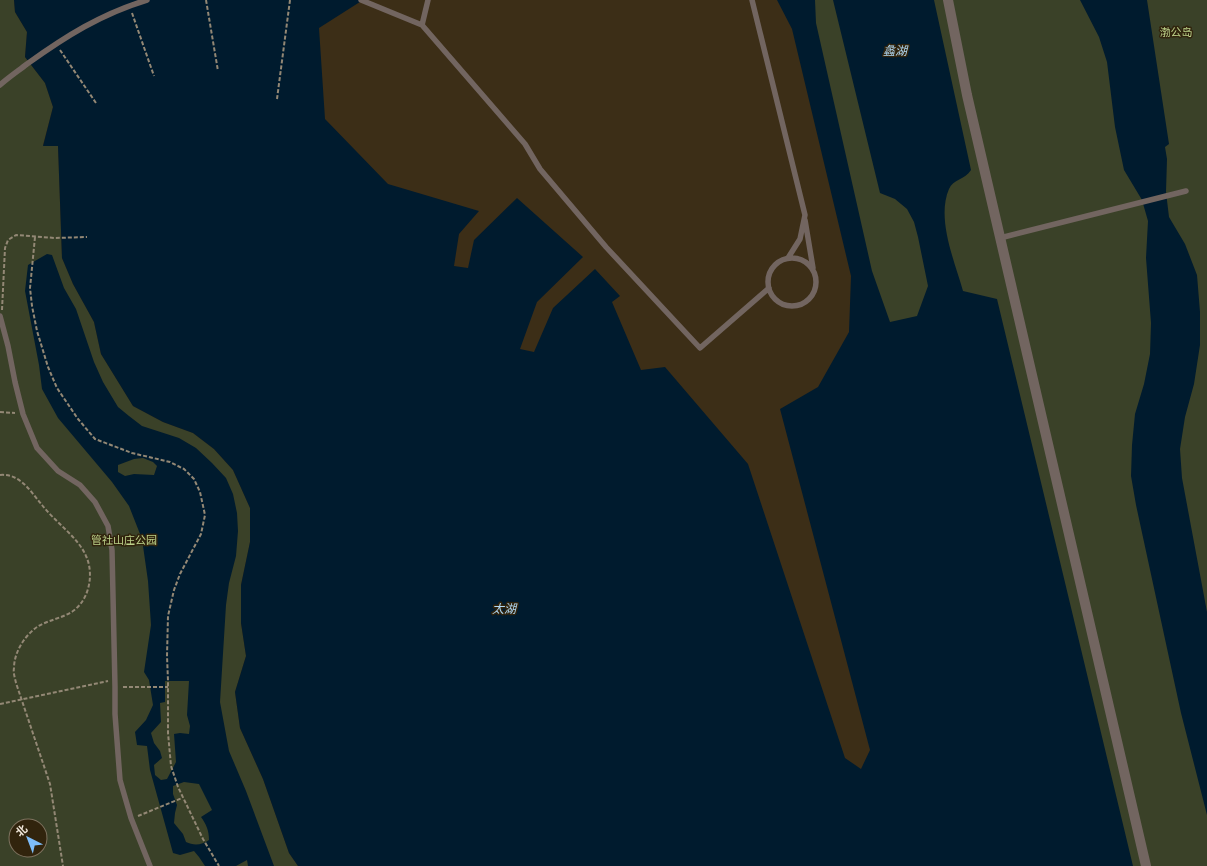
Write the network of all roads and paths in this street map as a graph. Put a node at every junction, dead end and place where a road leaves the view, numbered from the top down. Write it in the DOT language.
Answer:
graph roads {
  1 [pos="147,0"];
  2 [pos="206,0"];
  3 [pos="290,0"];
  4 [pos="361,0"];
  5 [pos="428,0"];
  6 [pos="752,0"];
  7 [pos="948,0"];
  8 [pos="130,6"];
  9 [pos="422,25"];
  10 [pos="56,44"];
  11 [pos="218,71"];
  12 [pos="154,76"];
  13 [pos="0,84"];
  14 [pos="277,99"];
  15 [pos="96,103"];
  16 [pos="1186,191"];
  17 [pos="805,216"];
  18 [pos="35,237"];
  19 [pos="87,237"];
  20 [pos="1000,238"];
  21 [pos="788,258"];
  22 [pos="814,271"];
  23 [pos="769,288"];
  24 [pos="1,317"];
  25 [pos="0,412"];
  26 [pos="23,414"];
  27 [pos="0,475"];
  28 [pos="115,679"];
  29 [pos="115,687"];
  30 [pos="167,687"];
  31 [pos="21,699"];
  32 [pos="0,704"];
  33 [pos="182,798"];
  34 [pos="132,818"];
  35 [pos="63,866"];
  36 [pos="150,866"];
  37 [pos="219,866"];
  38 [pos="1146,866"];
  1 -- 8 [label="lane"];
  2 -- 11 [label="path"];
  3 -- 14 [label="path"];
  4 -- 9 [label="lane"];
  5 -- 9 [label="lane"];
  6 -- 17 [label="lane"];
  7 -- 20 [label="street"];
  8 -- 10 [label="lane"];
  8 -- 12 [label="path"];
  9 -- 23 [label="lane"];
  10 -- 13 [label="lane"];
  10 -- 15 [label="path"];
  16 -- 20 [label="lane"];
  17 -- 21 [label="lane"];
  17 -- 22 [label="lane"];
  18 -- 19 [label="path"];
  18 -- 24 [label="path"];
  18 -- 30 [label="path"];
  20 -- 38 [label="street"];
  21 -- 22 [label="lane"];
  21 -- 23 [label="lane"];
  22 -- 23 [label="lane"];
  24 -- 26 [label="lane"];
  25 -- 26 [label="path"];
  26 -- 28 [label="lane"];
  27 -- 31 [label="path"];
  28 -- 29 [label="lane"];
  28 -- 31 [label="path"];
  29 -- 30 [label="path"];
  29 -- 34 [label="lane"];
  30 -- 33 [label="path"];
  31 -- 32 [label="path"];
  31 -- 35 [label="path"];
  33 -- 34 [label="path"];
  33 -- 37 [label="path"];
  34 -- 36 [label="lane"];
}
